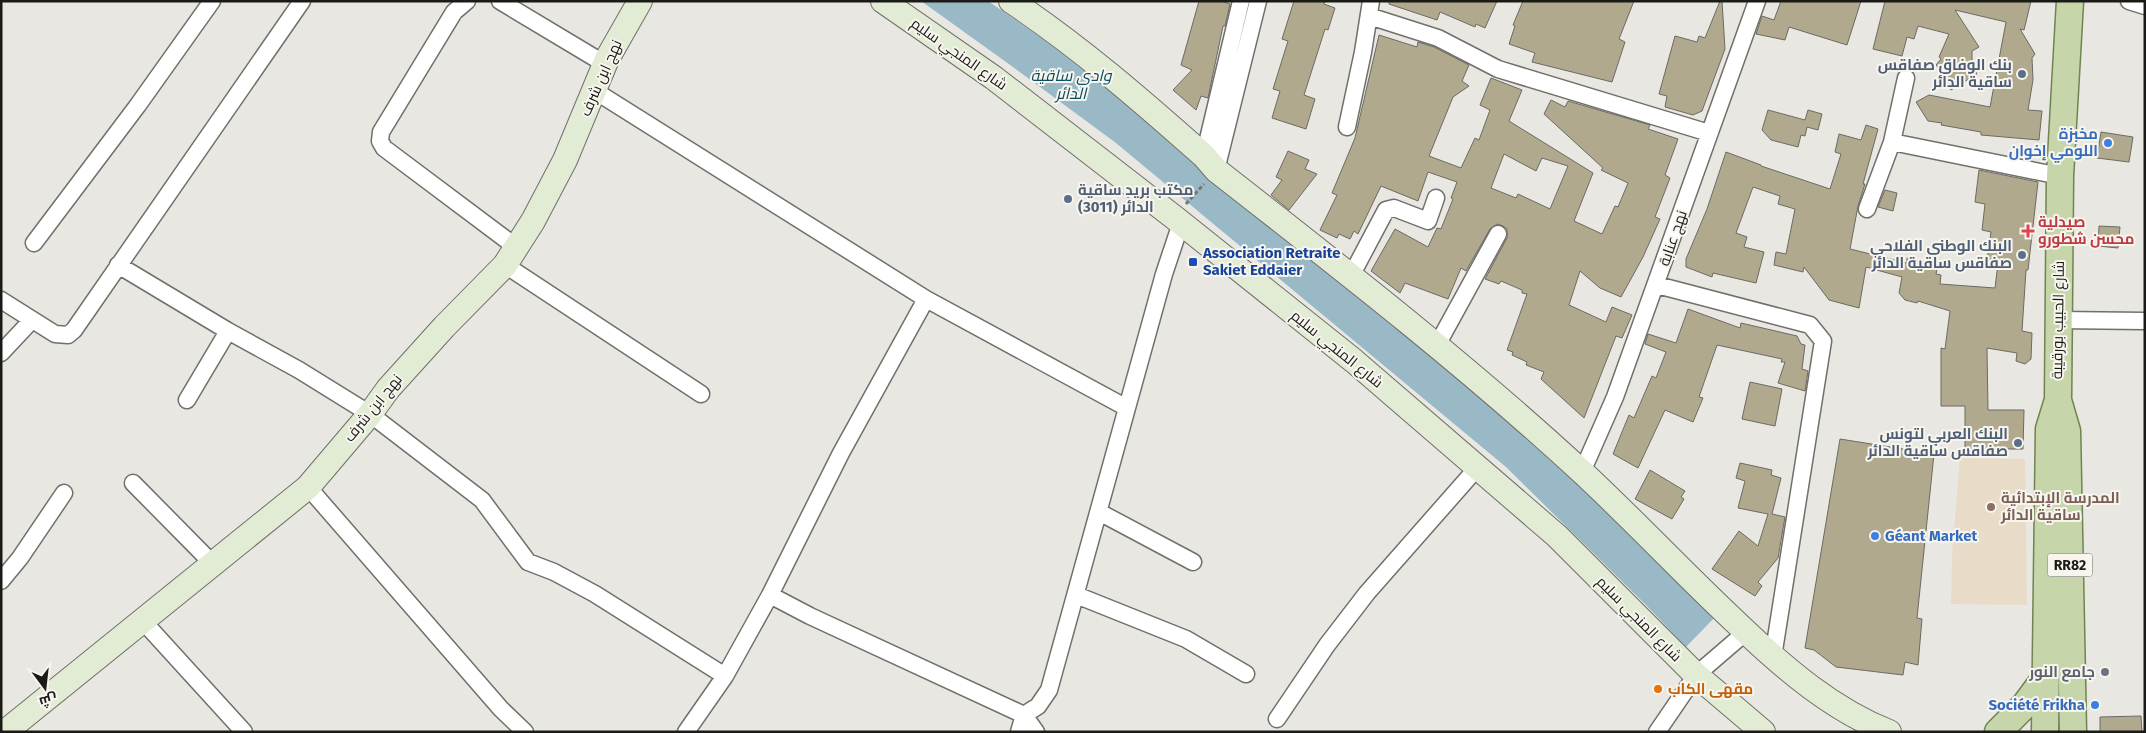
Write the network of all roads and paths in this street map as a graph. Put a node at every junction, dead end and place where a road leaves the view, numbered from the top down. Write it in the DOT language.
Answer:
graph roads {
  1 [pos="212,1"];
  2 [pos="467,1"];
  3 [pos="500,1"];
  4 [pos="640,1"];
  5 [pos="883,1"];
  6 [pos="1011,1"];
  7 [pos="1241,1"];
  8 [pos="1258,1"];
  9 [pos="1757,1"];
  10 [pos="2070,1"];
  11 [pos="2129,1"];
  12 [pos="299,2"];
  13 [pos="2145,6"];
  14 [pos="1370,9"];
  15 [pos="605,64"];
  16 [pos="1906,78"];
  17 [pos="595,91"];
  18 [pos="1347,127"];
  19 [pos="1709,133"];
  20 [pos="1892,142"];
  21 [pos="1209,169"];
  22 [pos="2060,176"];
  23 [pos="1436,198"];
  24 [pos="1867,209"];
  25 [pos="1183,213"];
  26 [pos="1498,234"];
  27 [pos="34,243"];
  28 [pos="510,256"];
  29 [pos="118,265"];
  30 [pos="1351,276"];
  31 [pos="1657,285"];
  32 [pos="926,299"];
  33 [pos="1,300"];
  34 [pos="32,320"];
  35 [pos="2058,320"];
  36 [pos="2145,321"];
  37 [pos="228,331"];
  38 [pos="1436,347"];
  39 [pos="1,353"];
  40 [pos="701,394"];
  41 [pos="187,400"];
  42 [pos="2058,400"];
  43 [pos="1127,408"];
  44 [pos="370,414"];
  45 [pos="1477,468"];
  46 [pos="1582,472"];
  47 [pos="134,483"];
  48 [pos="308,487"];
  49 [pos="64,493"];
  50 [pos="1099,512"];
  51 [pos="1194,562"];
  52 [pos="213,564"];
  53 [pos="1,581"];
  54 [pos="770,595"];
  55 [pos="1076,595"];
  56 [pos="142,620"];
  57 [pos="1746,632"];
  58 [pos="1773,657"];
  59 [pos="1246,674"];
  60 [pos="725,676"];
  61 [pos="1696,676"];
  62 [pos="2045,678"];
  63 [pos="1024,715"];
  64 [pos="1276,719"];
  65 [pos="5,732"];
  66 [pos="244,732"];
  67 [pos="525,732"];
  68 [pos="686,732"];
  69 [pos="1018,732"];
  70 [pos="1036,732"];
  71 [pos="1657,732"];
  72 [pos="1763,732"];
  73 [pos="1889,732"];
  74 [pos="1998,732"];
  75 [pos="2045,732"];
  76 [pos="2073,732"];
  1 -- 27 [label="street"];
  2 -- 28 [label="street"];
  3 -- 15 [label="street"];
  4 -- 15 [label="main road, نهج ابن شرف"];
  5 -- 25 [label="main road, شارع المنجي سليم"];
  6 -- 21 [label="main road"];
  7 -- 21 [label="street"];
  8 -- 21 [label="street"];
  9 -- 19 [label="street, نهج عنابة"];
  10 -- 22 [label="main road, شارع الحبيب بورقيبة / RR82"];
  11 -- 13 [label="street"];
  12 -- 29 [label="street"];
  14 -- 18 [label="street"];
  14 -- 19 [label="street"];
  15 -- 17 [label="main road, نهج ابن شرف"];
  16 -- 20 [label="street"];
  17 -- 28 [label="main road, نهج ابن شرف"];
  17 -- 32 [label="street"];
  19 -- 31 [label="street, نهج عنابة"];
  20 -- 22 [label="street"];
  20 -- 24 [label="street"];
  21 -- 25 [label="path"];
  21 -- 30 [label="main road"];
  22 -- 35 [label="main road, شارع الحبيب بورقيبة / RR82"];
  23 -- 30 [label="street"];
  25 -- 43 [label="street"];
  25 -- 45 [label="main road, شارع المنجي سليم"];
  26 -- 38 [label="street"];
  28 -- 40 [label="street"];
  28 -- 44 [label="main road, نهج ابن شرف"];
  29 -- 34 [label="street"];
  29 -- 37 [label="street"];
  30 -- 38 [label="main road"];
  31 -- 46 [label="street, نهج عنابة"];
  31 -- 58 [label="street"];
  32 -- 43 [label="street"];
  32 -- 54 [label="street"];
  33 -- 34 [label="street"];
  34 -- 39 [label="street"];
  35 -- 36 [label="street"];
  35 -- 42 [label="main road, شارع الحبيب بورقيبة / RR82"];
  37 -- 41 [label="street"];
  37 -- 44 [label="street"];
  38 -- 46 [label="main road"];
  42 -- 62 [label="main road, شارع الحبيب بورقيبة / RR82"];
  42 -- 76 [label="main road, شارع الحبيب بورقيبة / RR82"];
  43 -- 50 [label="street"];
  44 -- 48 [label="main road, نهج ابن شرف"];
  44 -- 60 [label="street"];
  45 -- 61 [label="main road, شارع المنجي سليم"];
  45 -- 64 [label="street"];
  46 -- 57 [label="main road"];
  47 -- 52 [label="street"];
  48 -- 52 [label="main road, نهج ابن شرف"];
  48 -- 67 [label="street"];
  49 -- 53 [label="street"];
  50 -- 51 [label="street"];
  50 -- 55 [label="street"];
  52 -- 56 [label="main road, نهج ابن شرف"];
  54 -- 60 [label="street"];
  54 -- 63 [label="street"];
  55 -- 59 [label="street"];
  55 -- 63 [label="street"];
  56 -- 65 [label="main road, نهج ابن شرف"];
  56 -- 66 [label="street"];
  57 -- 58 [label="main road"];
  57 -- 61 [label="street"];
  58 -- 73 [label="main road"];
  60 -- 68 [label="street"];
  61 -- 71 [label="street"];
  61 -- 72 [label="main road, شارع المنجي سليم"];
  62 -- 74 [label="main road"];
  62 -- 75 [label="main road, شارع الحبيب بورقيبة / RR82"];
  63 -- 69 [label="street"];
  63 -- 70 [label="street"];
}
